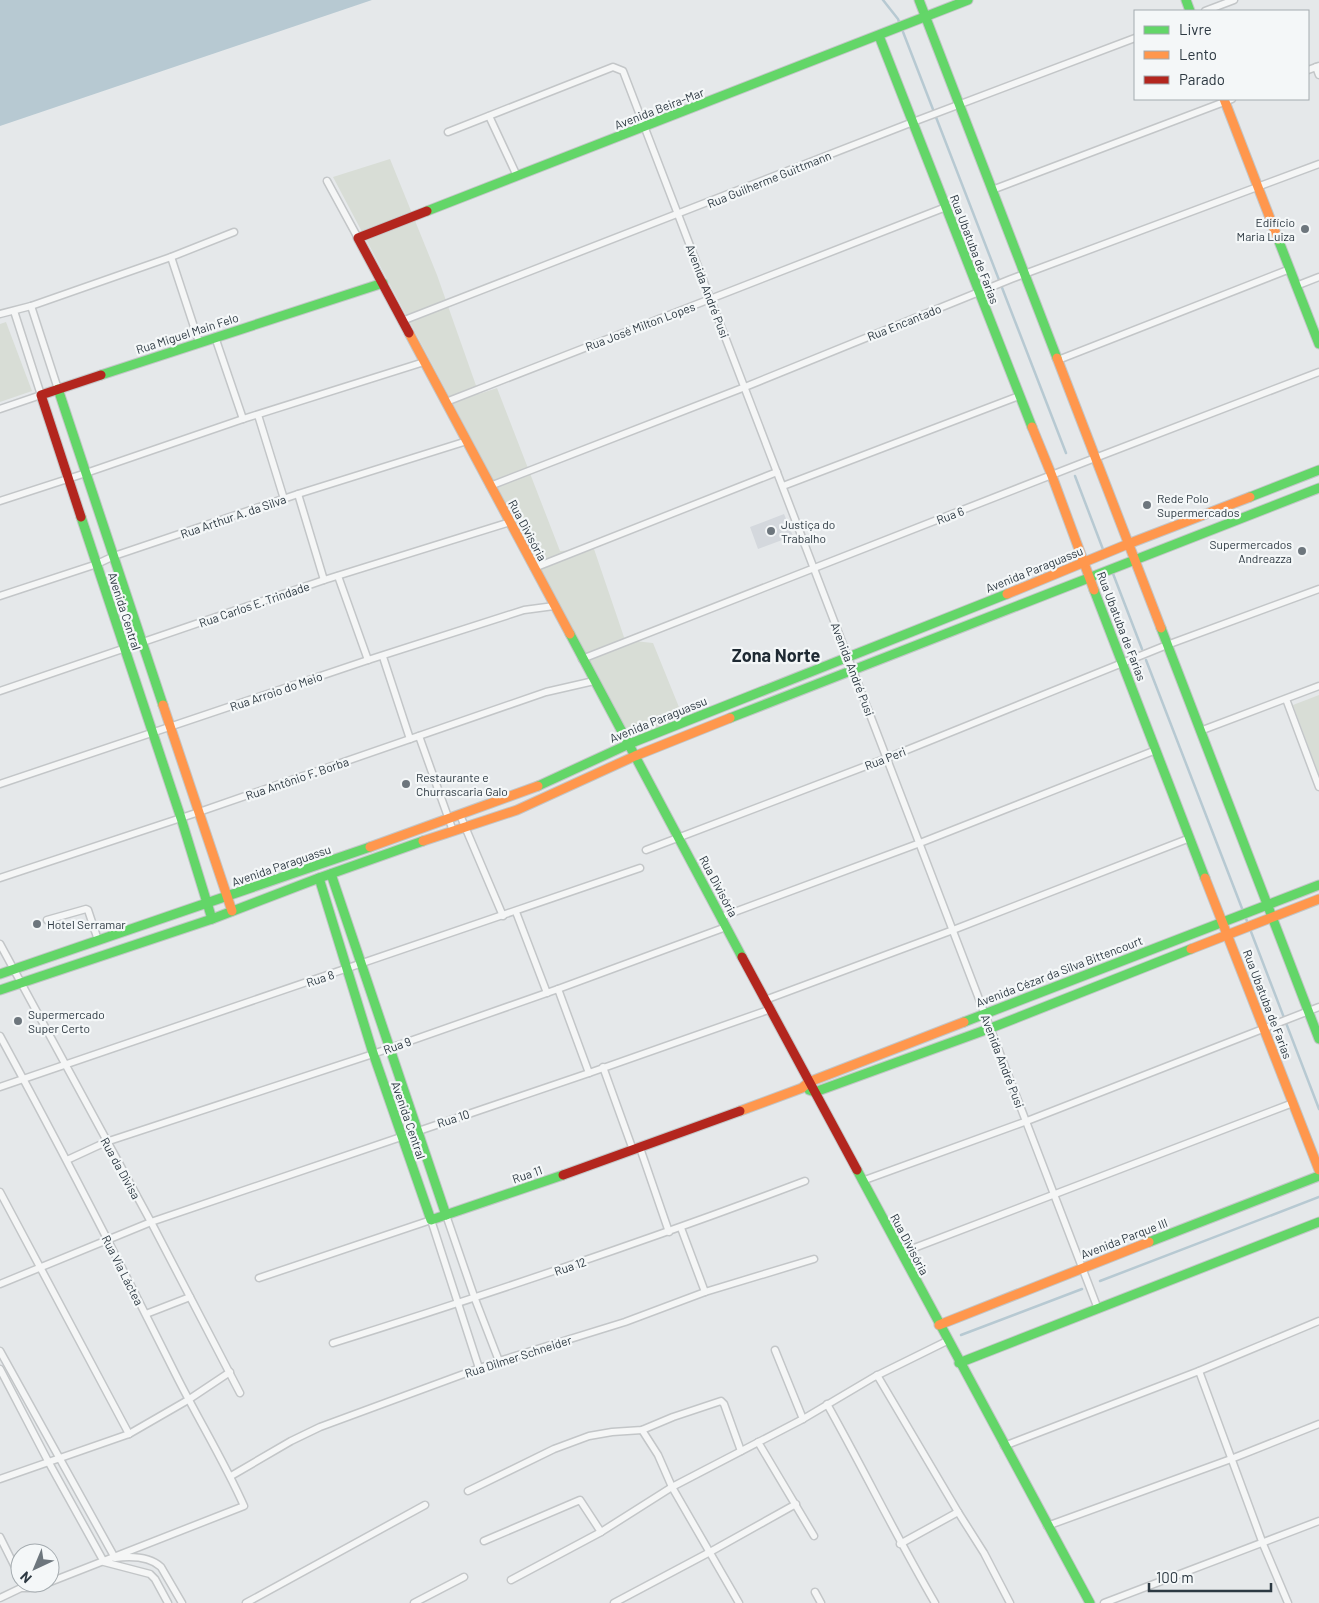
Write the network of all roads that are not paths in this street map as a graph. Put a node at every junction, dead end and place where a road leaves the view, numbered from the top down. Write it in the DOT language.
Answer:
graph roads {
  1 [pos="919,0"];
  2 [pos="968,0"];
  3 [pos="1234,0"];
  4 [pos="1208,10"];
  5 [pos="921,18"];
  6 [pos="882,35"];
  7 [pos="1134,38"];
  8 [pos="1317,66"];
  9 [pos="1319,76"];
  10 [pos="1227,100"];
  11 [pos="955,106"];
  12 [pos="489,116"];
  13 [pos="913,122"];
  14 [pos="645,126"];
  15 [pos="448,132"];
  16 [pos="1319,164"];
  17 [pos="517,176"];
  18 [pos="327,181"];
  19 [pos="1258,187"];
  20 [pos="992,190"];
  21 [pos="946,207"];
  22 [pos="678,215"];
  23 [pos="234,232"];
  24 [pos="358,238"];
  25 [pos="171,257"];
  26 [pos="1290,269"];
  27 [pos="1024,274"];
  28 [pos="1319,277"];
  29 [pos="383,283"];
  30 [pos="1296,286"];
  31 [pos="979,292"];
  32 [pos="711,299"];
  33 [pos="31,306"];
  34 [pos="14,311"];
  35 [pos="0,314"];
  36 [pos="402,321"];
  37 [pos="215,337"];
  38 [pos="199,342"];
  39 [pos="1319,344"];
  40 [pos="1058,360"];
  41 [pos="424,362"];
  42 [pos="1319,372"];
  43 [pos="745,387"];
  44 [pos="58,389"];
  45 [pos="41,395"];
  46 [pos="1019,396"];
  47 [pos="446,402"];
  48 [pos="0,409"];
  49 [pos="258,415"];
  50 [pos="243,419"];
  51 [pos="468,441"];
  52 [pos="1095,458"];
  53 [pos="1319,470"];
  54 [pos="777,472"];
  55 [pos="86,473"];
  56 [pos="1052,476"];
  57 [pos="69,479"];
  58 [pos="490,486"];
  59 [pos="782,486"];
  60 [pos="1319,488"];
  61 [pos="298,494"];
  62 [pos="284,499"];
  63 [pos="0,501"];
  64 [pos="510,522"];
  65 [pos="1128,544"];
  66 [pos="114,556"];
  67 [pos="1134,559"];
  68 [pos="1082,563"];
  69 [pos="97,564"];
  70 [pos="534,568"];
  71 [pos="815,569"];
  72 [pos="338,576"];
  73 [pos="1089,577"];
  74 [pos="324,580"];
  75 [pos="1319,589"];
  76 [pos="0,596"];
  77 [pos="554,606"];
  78 [pos="142,642"];
  79 [pos="1167,645"];
  80 [pos="125,649"];
  81 [pos="848,656"];
  82 [pos="383,657"];
  83 [pos="582,659"];
  84 [pos="368,660"];
  85 [pos="1123,664"];
  86 [pos="853,670"];
  87 [pos="594,681"];
  88 [pos="1319,686"];
  89 [pos="0,691"];
  90 [pos="1286,699"];
  91 [pos="171,727"];
  92 [pos="1200,731"];
  93 [pos="153,733"];
  94 [pos="419,736"];
  95 [pos="410,739"];
  96 [pos="629,744"];
  97 [pos="1156,750"];
  98 [pos="635,756"];
  99 [pos="887,758"];
  100 [pos="0,784"];
  101 [pos="1319,787"];
  102 [pos="199,812"];
  103 [pos="460,815"];
  104 [pos="180,818"];
  105 [pos="449,819"];
  106 [pos="465,826"];
  107 [pos="453,831"];
  108 [pos="679,838"];
  109 [pos="1190,838"];
  110 [pos="920,843"];
  111 [pos="646,850"];
  112 [pos="640,868"];
  113 [pos="331,874"];
  114 [pos="0,878"];
  115 [pos="319,878"];
  116 [pos="1319,885"];
  117 [pos="227,897"];
  118 [pos="1319,899"];
  119 [pos="207,903"];
  120 [pos="1268,906"];
  121 [pos="232,911"];
  122 [pos="516,912"];
  123 [pos="503,916"];
  124 [pos="722,917"];
  125 [pos="1269,918"];
  126 [pos="212,919"];
  127 [pos="47,920"];
  128 [pos="1223,921"];
  129 [pos="726,927"];
  130 [pos="953,930"];
  131 [pos="1232,933"];
  132 [pos="98,940"];
  133 [pos="0,944"];
  134 [pos="362,964"];
  135 [pos="13,968"];
  136 [pos="345,970"];
  137 [pos="0,974"];
  138 [pos="20,982"];
  139 [pos="558,989"];
  140 [pos="0,990"];
  141 [pos="548,993"];
  142 [pos="765,1000"];
  143 [pos="1319,1007"];
  144 [pos="770,1009"];
  145 [pos="1304,1012"];
  146 [pos="985,1014"];
  147 [pos="991,1028"];
  148 [pos="1264,1028"];
  149 [pos="0,1036"];
  150 [pos="1319,1039"];
  151 [pos="390,1047"];
  152 [pos="373,1054"];
  153 [pos="64,1064"];
  154 [pos="603,1067"];
  155 [pos="589,1073"];
  156 [pos="23,1078"];
  157 [pos="806,1085"];
  158 [pos="0,1087"];
  159 [pos="815,1092"];
  160 [pos="1293,1102"];
  161 [pos="1027,1121"];
  162 [pos="418,1130"];
  163 [pos="400,1136"];
  164 [pos="106,1142"];
  165 [pos="637,1149"];
  166 [pos="67,1160"];
  167 [pos="1319,1170"];
  168 [pos="1319,1176"];
  169 [pos="805,1181"];
  170 [pos="862,1181"];
  171 [pos="0,1192"];
  172 [pos="1055,1194"];
  173 [pos="446,1215"];
  174 [pos="431,1220"];
  175 [pos="151,1222"];
  176 [pos="1319,1222"];
  177 [pos="681,1228"];
  178 [pos="669,1232"];
  179 [pos="107,1240"];
  180 [pos="901,1253"];
  181 [pos="814,1259"];
  182 [pos="1082,1267"];
  183 [pos="40,1268"];
  184 [pos="259,1278"];
  185 [pos="0,1284"];
  186 [pos="705,1292"];
  187 [pos="190,1297"];
  188 [pos="475,1299"];
  189 [pos="459,1304"];
  190 [pos="1098,1309"];
  191 [pos="146,1314"];
  192 [pos="1319,1321"];
  193 [pos="939,1325"];
  194 [pos="947,1341"];
  195 [pos="333,1343"];
  196 [pos="775,1350"];
  197 [pos="0,1351"];
  198 [pos="499,1361"];
  199 [pos="959,1363"];
  200 [pos="479,1368"];
  201 [pos="0,1370"];
  202 [pos="1199,1371"];
  203 [pos="230,1372"];
  204 [pos="877,1375"];
  205 [pos="240,1393"];
  206 [pos="188,1400"];
  207 [pos="827,1404"];
  208 [pos="802,1419"];
  209 [pos="1319,1424"];
  210 [pos="642,1430"];
  211 [pos="129,1434"];
  212 [pos="758,1442"];
  213 [pos="1004,1446"];
  214 [pos="741,1451"];
  215 [pos="58,1458"];
  216 [pos="1231,1459"];
  217 [pos="48,1461"];
  218 [pos="231,1476"];
  219 [pos="0,1478"];
  220 [pos="672,1486"];
  221 [pos="468,1490"];
  222 [pos="425,1504"];
  223 [pos="796,1504"];
  224 [pos="958,1512"];
  225 [pos="1319,1521"];
  226 [pos="1047,1526"];
  227 [pos="601,1532"];
  228 [pos="814,1536"];
  229 [pos="0,1537"];
  230 [pos="484,1541"];
  231 [pos="900,1544"];
  232 [pos="1263,1544"];
  233 [pos="710,1552"];
  234 [pos="10,1557"];
  235 [pos="115,1558"];
  236 [pos="104,1562"];
  237 [pos="464,1577"];
  238 [pos="60,1578"];
  239 [pos="511,1580"];
  240 [pos="815,1592"];
  241 [pos="628,1595"];
  242 [pos="168,1603"];
  243 [pos="182,1603"];
  244 [pos="246,1603"];
  245 [pos="414,1603"];
  246 [pos="614,1603"];
  247 [pos="632,1603"];
  248 [pos="739,1603"];
  249 [pos="821,1603"];
  250 [pos="935,1603"];
  251 [pos="1010,1603"];
  252 [pos="1090,1603"];
  253 [pos="1104,1603"];
  254 [pos="1288,1603"];
  1 -- 5 [label="street"];
  2 -- 5 [label="street, Avenida Beira-Mar"];
  3 -- 4 [label="street"];
  5 -- 6 [label="street, Avenida Beira-Mar"];
  5 -- 11 [label="street"];
  6 -- 13 [label="street, Rua Ubatuba de Farias"];
  6 -- 14 [label="street, Avenida Beira-Mar"];
  7 -- 11 [label="street, Rua Guilherme Guittmann"];
  8 -- 9 [label="street"];
  10 -- 19 [label="street"];
  10 -- 20 [label="street"];
  11 -- 13 [label="street, Rua Guilherme Guittmann"];
  11 -- 20 [label="street"];
  12 -- 14 [label="street, Avenida André Pusi"];
  12 -- 15 [label="street"];
  12 -- 17 [label="street"];
  13 -- 21 [label="street, Rua Ubatuba de Farias"];
  13 -- 22 [label="street, Rua Guilherme Guittmann"];
  14 -- 17 [label="street, Avenida Beira-Mar"];
  14 -- 22 [label="street, Avenida André Pusi"];
  16 -- 19 [label="street, Rua Encantado"];
  17 -- 24 [label="street, Avenida Beira-Mar"];
  18 -- 24 [label="street, Rua Divisória"];
  19 -- 26 [label="street"];
  19 -- 27 [label="street, Rua Encantado"];
  20 -- 27 [label="street"];
  21 -- 31 [label="street, Rua Ubatuba de Farias"];
  21 -- 32 [label="street, Rua José Milton Lopes"];
  22 -- 32 [label="street, Avenida André Pusi"];
  22 -- 36 [label="street, Rua Guilherme Guittmann"];
  23 -- 25 [label="street"];
  24 -- 29 [label="street, Rua Divisória"];
  25 -- 33 [label="street"];
  25 -- 38 [label="street"];
  26 -- 30 [label="street"];
  26 -- 40 [label="street"];
  27 -- 31 [label="street, Rua Encantado"];
  27 -- 40 [label="street"];
  28 -- 30 [label="street"];
  29 -- 36 [label="street, Rua Divisória"];
  29 -- 37 [label="street, Rua Miguel Main Felo"];
  30 -- 39 [label="street"];
  31 -- 43 [label="street, Rua Encantado"];
  31 -- 46 [label="street, Rua Ubatuba de Farias"];
  32 -- 43 [label="street, Avenida André Pusi"];
  32 -- 47 [label="street, Rua José Milton Lopes"];
  33 -- 34 [label="street"];
  33 -- 44 [label="street, Avenida Central"];
  34 -- 35 [label="street"];
  34 -- 45 [label="street, Avenida Central"];
  36 -- 41 [label="street, Rua Divisória"];
  37 -- 38 [label="street, Rua Miguel Main Felo"];
  37 -- 50 [label="street"];
  38 -- 44 [label="street, Rua Miguel Main Felo"];
  40 -- 52 [label="street"];
  41 -- 47 [label="street, Rua Divisória"];
  41 -- 49 [label="street"];
  42 -- 52 [label="street, Rua 6"];
  43 -- 54 [label="street, Avenida André Pusi"];
  43 -- 58 [label="street, Rua Encantado"];
  44 -- 45 [label="street, Rua Miguel Main Felo"];
  44 -- 55 [label="street, Avenida Central"];
  45 -- 48 [label="street, Rua Miguel Main Felo"];
  45 -- 57 [label="street, Avenida Central"];
  46 -- 56 [label="street, Rua Ubatuba de Farias"];
  46 -- 59 [label="street"];
  47 -- 51 [label="street, Rua Divisória"];
  49 -- 50 [label="street"];
  49 -- 62 [label="street"];
  50 -- 55 [label="street"];
  51 -- 58 [label="street, Rua Divisória"];
  51 -- 61 [label="street, Rua Arthur A. da Silva"];
  52 -- 56 [label="street, Rua 6"];
  52 -- 65 [label="street"];
  53 -- 65 [label="street, Avenida Paraguassu"];
  54 -- 59 [label="street, Avenida André Pusi"];
  54 -- 70 [label="street"];
  55 -- 57 [label="street"];
  55 -- 66 [label="street, Avenida Central"];
  56 -- 68 [label="street, Rua Ubatuba de Farias"];
  56 -- 71 [label="street, Rua 6"];
  57 -- 63 [label="street"];
  57 -- 69 [label="street, Avenida Central"];
  58 -- 64 [label="street, Rua Divisória"];
  59 -- 71 [label="street, Avenida André Pusi"];
  60 -- 67 [label="street, Avenida Paraguassu"];
  61 -- 62 [label="street, Rua Arthur A. da Silva"];
  61 -- 74 [label="street"];
  62 -- 66 [label="street, Rua Arthur A. da Silva"];
  64 -- 70 [label="street, Rua Divisória"];
  64 -- 72 [label="street, Rua Carlos E. Trindade"];
  65 -- 67 [label="street"];
  65 -- 68 [label="street, Avenida Paraguassu"];
  66 -- 69 [label="street, Rua Arthur A. da Silva"];
  66 -- 78 [label="street, Avenida Central"];
  67 -- 73 [label="street, Avenida Paraguassu"];
  67 -- 79 [label="street"];
  68 -- 73 [label="street, Rua Ubatuba de Farias"];
  68 -- 81 [label="street, Avenida Paraguassu"];
  69 -- 76 [label="street, Rua Arthur A. da Silva"];
  69 -- 80 [label="street, Avenida Central"];
  70 -- 77 [label="street, Rua Divisória"];
  71 -- 81 [label="street, Avenida André Pusi"];
  71 -- 83 [label="street, Rua 6"];
  72 -- 74 [label="street, Rua Carlos E. Trindade"];
  72 -- 84 [label="street"];
  73 -- 85 [label="street, Rua Ubatuba de Farias"];
  73 -- 86 [label="street, Avenida Paraguassu"];
  74 -- 78 [label="street, Rua Carlos E. Trindade"];
  75 -- 79 [label="street"];
  77 -- 82 [label="street, Rua Arroio do Meio"];
  77 -- 83 [label="street, Rua Divisória"];
  78 -- 80 [label="street, Rua Carlos E. Trindade"];
  78 -- 91 [label="street, Avenida Central"];
  79 -- 85 [label="street, Rua Peri"];
  79 -- 92 [label="street"];
  80 -- 89 [label="street, Rua Carlos E. Trindade"];
  80 -- 93 [label="street, Avenida Central"];
  81 -- 86 [label="street, Avenida André Pusi"];
  81 -- 96 [label="street, Avenida Paraguassu"];
  82 -- 84 [label="street, Rua Arroio do Meio"];
  82 -- 95 [label="street"];
  83 -- 87 [label="street, Rua Divisória"];
  84 -- 91 [label="street, Rua Arroio do Meio"];
  85 -- 97 [label="street, Rua Ubatuba de Farias"];
  85 -- 99 [label="street, Rua Peri"];
  86 -- 98 [label="street, Avenida Paraguassu"];
  86 -- 99 [label="street, Avenida André Pusi"];
  87 -- 94 [label="street, Rua Antônio F. Borba"];
  87 -- 96 [label="street, Rua Divisória"];
  88 -- 90 [label="street"];
  90 -- 92 [label="street"];
  90 -- 101 [label="street"];
  91 -- 93 [label="street, Rua Arroio do Meio"];
  91 -- 102 [label="street, Avenida Central"];
  92 -- 120 [label="street"];
  93 -- 100 [label="street, Rua Arroio do Meio"];
  93 -- 104 [label="street, Avenida Central"];
  94 -- 95 [label="street, Rua Antônio F. Borba"];
  94 -- 105 [label="street"];
  95 -- 102 [label="street, Rua Antônio F. Borba"];
  96 -- 98 [label="street, Rua Divisória"];
  96 -- 103 [label="street, Avenida Paraguassu"];
  97 -- 109 [label="street, Rua Ubatuba de Farias"];
  97 -- 110 [label="street"];
  98 -- 106 [label="street, Avenida Paraguassu"];
  98 -- 108 [label="street, Rua Divisória"];
  99 -- 108 [label="street, Rua Peri"];
  99 -- 110 [label="street, Avenida André Pusi"];
  102 -- 104 [label="street, Rua Antônio F. Borba"];
  102 -- 117 [label="street, Avenida Central"];
  103 -- 105 [label="street, Avenida Paraguassu"];
  103 -- 106 [label="street"];
  104 -- 114 [label="street, Rua Antônio F. Borba"];
  104 -- 119 [label="street, Avenida Central"];
  105 -- 107 [label="street"];
  105 -- 117 [label="street, Avenida Paraguassu"];
  106 -- 107 [label="street, Avenida Paraguassu"];
  106 -- 123 [label="street"];
  107 -- 113 [label="street, Avenida Paraguassu"];
  108 -- 111 [label="street, Rua Peri"];
  108 -- 124 [label="street, Rua Divisória"];
  109 -- 128 [label="street, Rua Ubatuba de Farias"];
  109 -- 130 [label="street"];
  110 -- 124 [label="street"];
  110 -- 130 [label="street, Avenida André Pusi"];
  112 -- 122 [label="street, Rua 8"];
  113 -- 115 [label="street, Avenida Paraguassu"];
  113 -- 134 [label="street, Avenida Central"];
  115 -- 121 [label="street, Avenida Paraguassu"];
  115 -- 136 [label="street, Avenida Central"];
  116 -- 120 [label="street, Avenida Cézar da Silva Bittencourt"];
  117 -- 119 [label="street, Avenida Paraguassu"];
  117 -- 121 [label="street, Avenida Central"];
  118 -- 125 [label="street"];
  119 -- 126 [label="street, Avenida Central"];
  119 -- 132 [label="street, Avenida Paraguassu"];
  120 -- 125 [label="street"];
  120 -- 128 [label="street, Avenida Cézar da Silva Bittencourt"];
  121 -- 126 [label="street, Avenida Paraguassu"];
  122 -- 123 [label="street, Rua 8"];
  122 -- 141 [label="street"];
  123 -- 134 [label="street, Rua 8"];
  124 -- 129 [label="street, Rua Divisória"];
  125 -- 131 [label="street"];
  125 -- 145 [label="street"];
  126 -- 138 [label="street, Avenida Paraguassu"];
  127 -- 132 [label="street"];
  128 -- 131 [label="street, Rua Ubatuba de Farias"];
  128 -- 146 [label="street, Avenida Cézar da Silva Bittencourt"];
  129 -- 139 [label="street, Rua 9"];
  129 -- 142 [label="street, Rua Divisória"];
  130 -- 142 [label="street"];
  130 -- 146 [label="street, Avenida André Pusi"];
  131 -- 147 [label="street"];
  131 -- 148 [label="street, Rua Ubatuba de Farias"];
  132 -- 135 [label="street, Avenida Paraguassu"];
  133 -- 135 [label="street, Rua da Divisa"];
  134 -- 136 [label="street, Rua 8"];
  134 -- 151 [label="street, Avenida Central"];
  135 -- 137 [label="street, Avenida Paraguassu"];
  135 -- 138 [label="street, Rua da Divisa"];
  136 -- 152 [label="street, Avenida Central"];
  136 -- 153 [label="street, Rua 8"];
  138 -- 140 [label="street, Avenida Paraguassu"];
  138 -- 153 [label="street, Rua da Divisa"];
  139 -- 141 [label="street, Rua 9"];
  139 -- 155 [label="street"];
  141 -- 151 [label="street, Rua 9"];
  142 -- 144 [label="street, Rua Divisória"];
  143 -- 145 [label="street"];
  144 -- 154 [label="street, Rua 10"];
  144 -- 157 [label="street, Rua Divisória"];
  145 -- 148 [label="street"];
  145 -- 150 [label="street"];
  146 -- 147 [label="street, Avenida André Pusi"];
  146 -- 157 [label="street, Avenida Cézar da Silva Bittencourt"];
  147 -- 159 [label="street"];
  147 -- 161 [label="street, Avenida André Pusi"];
  148 -- 160 [label="street, Rua Ubatuba de Farias"];
  148 -- 161 [label="street"];
  149 -- 156 [label="street, Rua Via Láctea"];
  151 -- 152 [label="street, Rua 9"];
  151 -- 162 [label="street, Avenida Central"];
  152 -- 163 [label="street, Avenida Central"];
  152 -- 164 [label="street, Rua 9"];
  153 -- 156 [label="street, Rua 8"];
  153 -- 164 [label="street, Rua da Divisa"];
  154 -- 155 [label="street, Rua 10"];
  154 -- 165 [label="street"];
  155 -- 162 [label="street, Rua 10"];
  156 -- 158 [label="street, Rua 8"];
  156 -- 166 [label="street, Rua Via Láctea"];
  157 -- 159 [label="street, Rua Divisória"];
  157 -- 165 [label="street, Rua 11"];
  159 -- 170 [label="street, Rua Divisória"];
  160 -- 167 [label="street, Rua Ubatuba de Farias"];
  160 -- 172 [label="street"];
  161 -- 170 [label="street"];
  161 -- 172 [label="street, Avenida André Pusi"];
  162 -- 163 [label="street, Rua 10"];
  162 -- 173 [label="street, Avenida Central"];
  163 -- 174 [label="street, Avenida Central"];
  163 -- 175 [label="street, Rua 10"];
  164 -- 166 [label="street, Rua 9"];
  164 -- 175 [label="street, Rua da Divisa"];
  165 -- 173 [label="street, Rua 11"];
  165 -- 178 [label="street"];
  166 -- 179 [label="street, Rua Via Láctea"];
  168 -- 182 [label="street, Avenida Parque III"];
  169 -- 177 [label="street, Rua 12"];
  170 -- 180 [label="street, Rua Divisória"];
  171 -- 183 [label="street"];
  172 -- 180 [label="street"];
  172 -- 182 [label="street, Avenida André Pusi"];
  173 -- 174 [label="street, Rua 11"];
  173 -- 188 [label="street, Avenida Central"];
  174 -- 184 [label="street, Rua 11"];
  174 -- 189 [label="street, Avenida Central"];
  175 -- 179 [label="street, Rua 10"];
  175 -- 187 [label="street, Rua da Divisa"];
  176 -- 190 [label="street"];
  177 -- 178 [label="street, Rua 12"];
  177 -- 186 [label="street"];
  178 -- 188 [label="street, Rua 12"];
  179 -- 183 [label="street, Rua 10"];
  179 -- 191 [label="street, Rua Via Láctea"];
  180 -- 193 [label="street, Rua Divisória"];
  181 -- 186 [label="street, Rua Dilmer Schneider"];
  182 -- 190 [label="street, Avenida André Pusi"];
  182 -- 193 [label="street, Avenida Parque III"];
  183 -- 185 [label="street, Rua 10"];
  183 -- 211 [label="street"];
  186 -- 198 [label="street, Rua Dilmer Schneider"];
  187 -- 191 [label="street"];
  187 -- 203 [label="street, Rua da Divisa"];
  188 -- 189 [label="street, Rua 12"];
  188 -- 198 [label="street, Avenida Central"];
  189 -- 195 [label="street, Rua 12"];
  189 -- 200 [label="street, Avenida Central"];
  190 -- 199 [label="street"];
  191 -- 206 [label="street, Rua Via Láctea"];
  192 -- 202 [label="street"];
  193 -- 194 [label="street, Rua Divisória"];
  194 -- 199 [label="street, Rua Divisória"];
  194 -- 204 [label="street"];
  196 -- 208 [label="street"];
  197 -- 215 [label="street"];
  198 -- 200 [label="street, Rua Dilmer Schneider"];
  199 -- 213 [label="street, Rua Divisória"];
  200 -- 218 [label="street, Rua Dilmer Schneider"];
  201 -- 217 [label="street"];
  202 -- 213 [label="street"];
  202 -- 216 [label="street"];
  203 -- 205 [label="street, Rua da Divisa"];
  203 -- 206 [label="street"];
  204 -- 207 [label="street"];
  204 -- 224 [label="street"];
  206 -- 211 [label="street"];
  206 -- 218 [label="street, Rua Via Láctea"];
  207 -- 208 [label="street"];
  207 -- 231 [label="street"];
  208 -- 212 [label="street"];
  209 -- 216 [label="street"];
  210 -- 214 [label="street"];
  210 -- 220 [label="street"];
  210 -- 221 [label="street"];
  211 -- 215 [label="street"];
  212 -- 214 [label="street"];
  212 -- 223 [label="street"];
  213 -- 226 [label="street, Rua Divisória"];
  214 -- 220 [label="street"];
  215 -- 217 [label="street"];
  215 -- 235 [label="street"];
  216 -- 226 [label="street"];
  216 -- 232 [label="street"];
  217 -- 219 [label="street"];
  217 -- 236 [label="street"];
  218 -- 235 [label="street, Rua Via Láctea"];
  220 -- 227 [label="street"];
  220 -- 233 [label="street"];
  222 -- 244 [label="street"];
  223 -- 228 [label="street"];
  223 -- 233 [label="street"];
  224 -- 231 [label="street"];
  224 -- 251 [label="street"];
  225 -- 232 [label="street"];
  226 -- 252 [label="street, Rua Divisória"];
  227 -- 230 [label="street"];
  227 -- 239 [label="street"];
  229 -- 234 [label="street"];
  231 -- 250 [label="street"];
  232 -- 253 [label="street"];
  232 -- 254 [label="street"];
  233 -- 241 [label="street"];
  233 -- 248 [label="street"];
  235 -- 236 [label="street"];
  235 -- 243 [label="street"];
  236 -- 238 [label="street"];
  236 -- 242 [label="street"];
  237 -- 245 [label="street"];
  240 -- 249 [label="street"];
  241 -- 246 [label="street"];
  241 -- 247 [label="street"];
}
